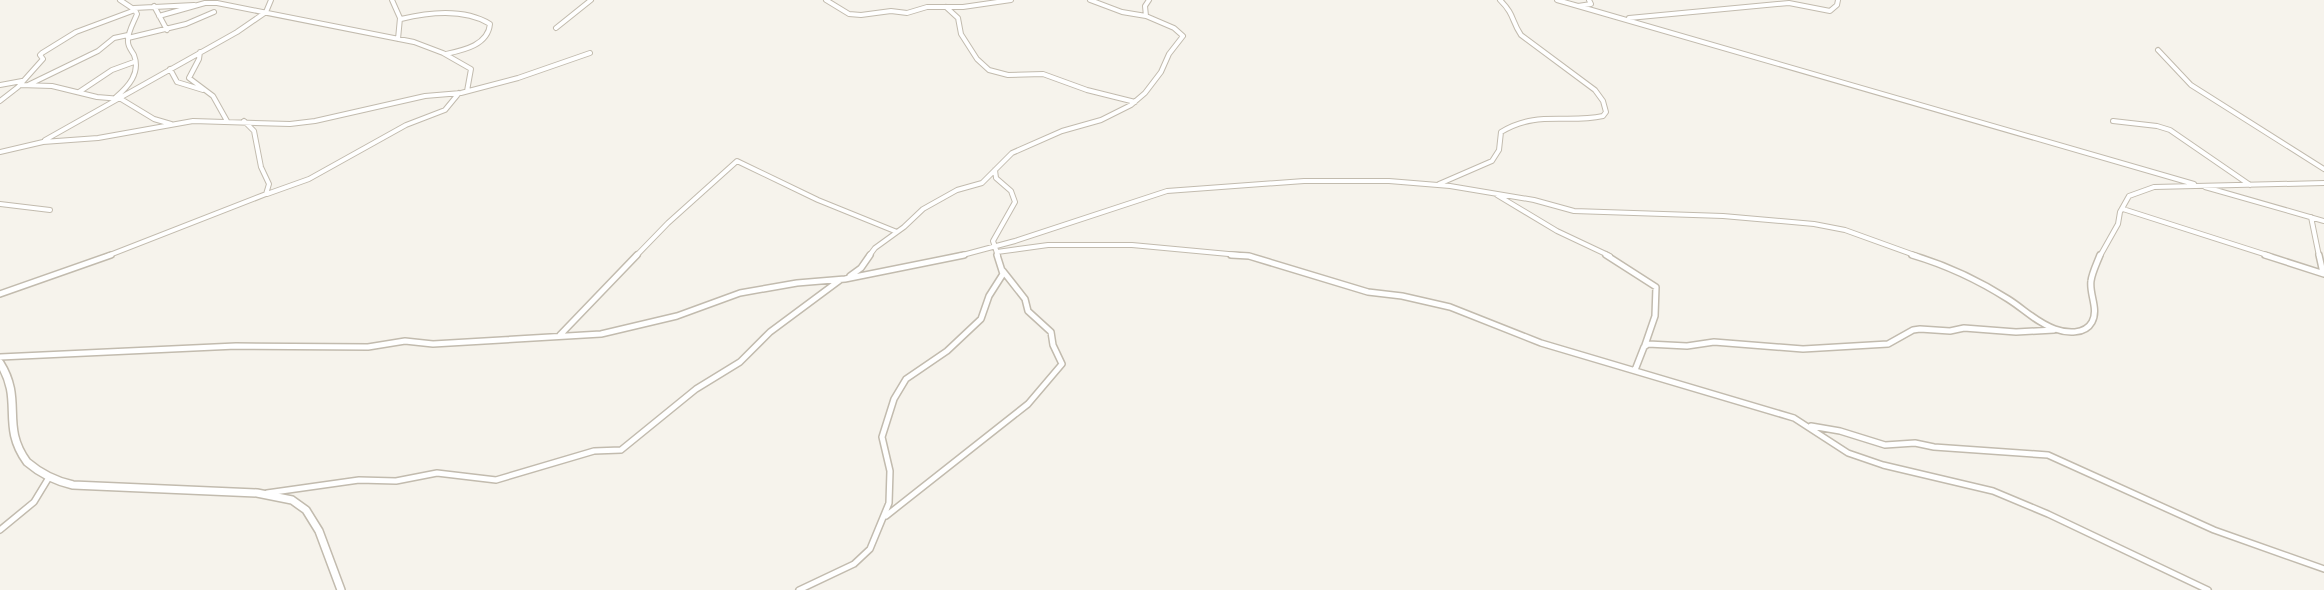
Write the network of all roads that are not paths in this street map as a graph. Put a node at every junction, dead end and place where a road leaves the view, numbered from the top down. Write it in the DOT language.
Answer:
graph roads {
  1 [pos="120,0"];
  2 [pos="212,0"];
  3 [pos="271,0"];
  4 [pos="392,0"];
  5 [pos="591,0"];
  6 [pos="826,0"];
  7 [pos="1011,0"];
  8 [pos="1090,0"];
  9 [pos="1149,0"];
  10 [pos="1500,0"];
  11 [pos="1557,0"];
  12 [pos="1589,0"];
  13 [pos="1838,0"];
  14 [pos="205,3"];
  15 [pos="154,6"];
  16 [pos="197,6"];
  17 [pos="1578,6"];
  18 [pos="946,7"];
  19 [pos="134,9"];
  20 [pos="214,12"];
  21 [pos="266,12"];
  22 [pos="159,16"];
  23 [pos="1146,16"];
  24 [pos="1620,18"];
  25 [pos="401,19"];
  26 [pos="556,27"];
  27 [pos="167,30"];
  28 [pos="128,37"];
  29 [pos="398,39"];
  30 [pos="2158,50"];
  31 [pos="200,52"];
  32 [pos="590,53"];
  33 [pos="446,54"];
  34 [pos="134,62"];
  35 [pos="170,69"];
  36 [pos="21,83"];
  37 [pos="0,85"];
  38 [pos="26,86"];
  39 [pos="203,90"];
  40 [pos="467,91"];
  41 [pos="79,93"];
  42 [pos="459,93"];
  43 [pos="116,99"];
  44 [pos="0,101"];
  45 [pos="1135,102"];
  46 [pos="227,121"];
  47 [pos="243,121"];
  48 [pos="2114,121"];
  49 [pos="174,125"];
  50 [pos="43,142"];
  51 [pos="0,151"];
  52 [pos="2324,169"];
  53 [pos="995,170"];
  54 [pos="2324,183"];
  55 [pos="1438,185"];
  56 [pos="2250,185"];
  57 [pos="2200,186"];
  58 [pos="1495,193"];
  59 [pos="264,195"];
  60 [pos="0,204"];
  61 [pos="2123,209"];
  62 [pos="50,210"];
  63 [pos="2311,218"];
  64 [pos="2324,221"];
  65 [pos="897,232"];
  66 [pos="996,249"];
  67 [pos="1003,271"];
  68 [pos="2323,273"];
  69 [pos="844,279"];
  70 [pos="0,294"];
  71 [pos="2057,330"];
  72 [pos="560,335"];
  73 [pos="1645,345"];
  74 [pos="0,357"];
  75 [pos="0,363"];
  76 [pos="1635,370"];
  77 [pos="1808,425"];
  78 [pos="4,427"];
  79 [pos="5,437"];
  80 [pos="48,479"];
  81 [pos="267,493"];
  82 [pos="885,517"];
  83 [pos="0,530"];
  84 [pos="2324,569"];
  85 [pos="341,590"];
  86 [pos="799,590"];
  87 [pos="2208,590"];
  1 -- 19 [label="street"];
  2 -- 14 [label="street"];
  3 -- 21 [label="street"];
  4 -- 25 [label="street"];
  5 -- 26 [label="street"];
  6 -- 18 [label="street"];
  7 -- 18 [label="street"];
  8 -- 23 [label="street"];
  9 -- 23 [label="street"];
  10 -- 55 [label="street"];
  11 -- 17 [label="street"];
  12 -- 17 [label="street"];
  13 -- 24 [label="street"];
  14 -- 16 [label="street"];
  14 -- 21 [label="street"];
  15 -- 16 [label="street"];
  15 -- 19 [label="street"];
  15 -- 22 [label="street"];
  16 -- 22 [label="street"];
  17 -- 24 [label="street"];
  18 -- 45 [label="street"];
  19 -- 28 [label="street"];
  19 -- 36 [label="street"];
  20 -- 27 [label="street"];
  21 -- 29 [label="street"];
  21 -- 31 [label="street"];
  22 -- 27 [label="street"];
  23 -- 45 [label="street"];
  24 -- 57 [label="street"];
  25 -- 29 [label="street"];
  25 -- 33 [label="street"];
  27 -- 28 [label="street"];
  28 -- 34 [label="street"];
  28 -- 38 [label="street"];
  29 -- 33 [label="street"];
  30 -- 52 [label="street"];
  31 -- 35 [label="street"];
  31 -- 39 [label="street"];
  32 -- 40 [label="street"];
  33 -- 40 [label="street"];
  34 -- 41 [label="street"];
  34 -- 43 [label="street"];
  35 -- 39 [label="street"];
  35 -- 43 [label="street"];
  36 -- 37 [label="street"];
  36 -- 38 [label="street"];
  36 -- 44 [label="street"];
  38 -- 41 [label="street"];
  39 -- 46 [label="street"];
  40 -- 42 [label="street"];
  41 -- 43 [label="street"];
  42 -- 47 [label="street"];
  42 -- 59 [label="street"];
  43 -- 49 [label="street"];
  43 -- 50 [label="street"];
  45 -- 53 [label="street"];
  46 -- 47 [label="street"];
  46 -- 49 [label="street"];
  47 -- 59 [label="street"];
  48 -- 56 [label="street"];
  49 -- 50 [label="street"];
  50 -- 51 [label="street"];
  53 -- 65 [label="street"];
  53 -- 66 [label="street"];
  54 -- 56 [label="street"];
  55 -- 58 [label="street"];
  55 -- 66 [label="street"];
  56 -- 57 [label="street"];
  57 -- 61 [label="street"];
  57 -- 63 [label="street"];
  58 -- 71 [label="street"];
  58 -- 73 [label="street"];
  59 -- 70 [label="street"];
  60 -- 62 [label="street"];
  61 -- 68 [label="street"];
  61 -- 71 [label="street"];
  63 -- 64 [label="street"];
  63 -- 68 [label="street"];
  65 -- 69 [label="street"];
  65 -- 72 [label="street"];
  66 -- 67 [label="street"];
  66 -- 69 [label="street"];
  66 -- 76 [label="street"];
  67 -- 82 [label="street"];
  67 -- 82 [label="street"];
  69 -- 72 [label="street"];
  69 -- 81 [label="street"];
  71 -- 73 [label="street"];
  72 -- 74 [label="street"];
  73 -- 76 [label="street"];
  75 -- 78 [label="street"];
  76 -- 77 [label="street"];
  77 -- 84 [label="street"];
  77 -- 87 [label="street"];
  79 -- 80 [label="street"];
  80 -- 81 [label="street"];
  80 -- 83 [label="street"];
  81 -- 85 [label="street"];
  82 -- 86 [label="street"];
}
